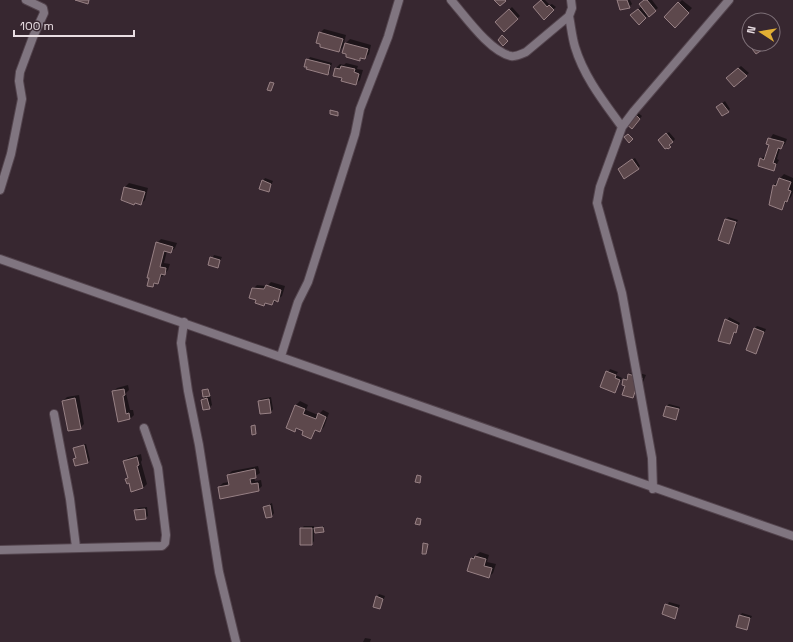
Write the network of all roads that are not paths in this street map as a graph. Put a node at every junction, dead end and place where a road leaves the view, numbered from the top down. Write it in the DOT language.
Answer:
graph roads {
  1 [pos="26,0"];
  2 [pos="399,0"];
  3 [pos="451,0"];
  4 [pos="571,0"];
  5 [pos="728,0"];
  6 [pos="569,16"];
  7 [pos="622,127"];
  8 [pos="0,190"];
  9 [pos="0,259"];
  10 [pos="184,322"];
  11 [pos="281,356"];
  12 [pos="54,414"];
  13 [pos="144,428"];
  14 [pos="654,489"];
  15 [pos="793,536"];
  16 [pos="76,547"];
  17 [pos="0,550"];
  18 [pos="236,642"];
  1 -- 8 [label="street"];
  2 -- 11 [label="street"];
  3 -- 6 [label="street"];
  4 -- 6 [label="street"];
  5 -- 7 [label="street"];
  6 -- 7 [label="street"];
  7 -- 14 [label="street"];
  9 -- 10 [label="street"];
  10 -- 11 [label="street"];
  10 -- 18 [label="street"];
  11 -- 14 [label="street"];
  12 -- 16 [label="street"];
  13 -- 16 [label="street"];
  14 -- 15 [label="street"];
  16 -- 17 [label="street"];
}
